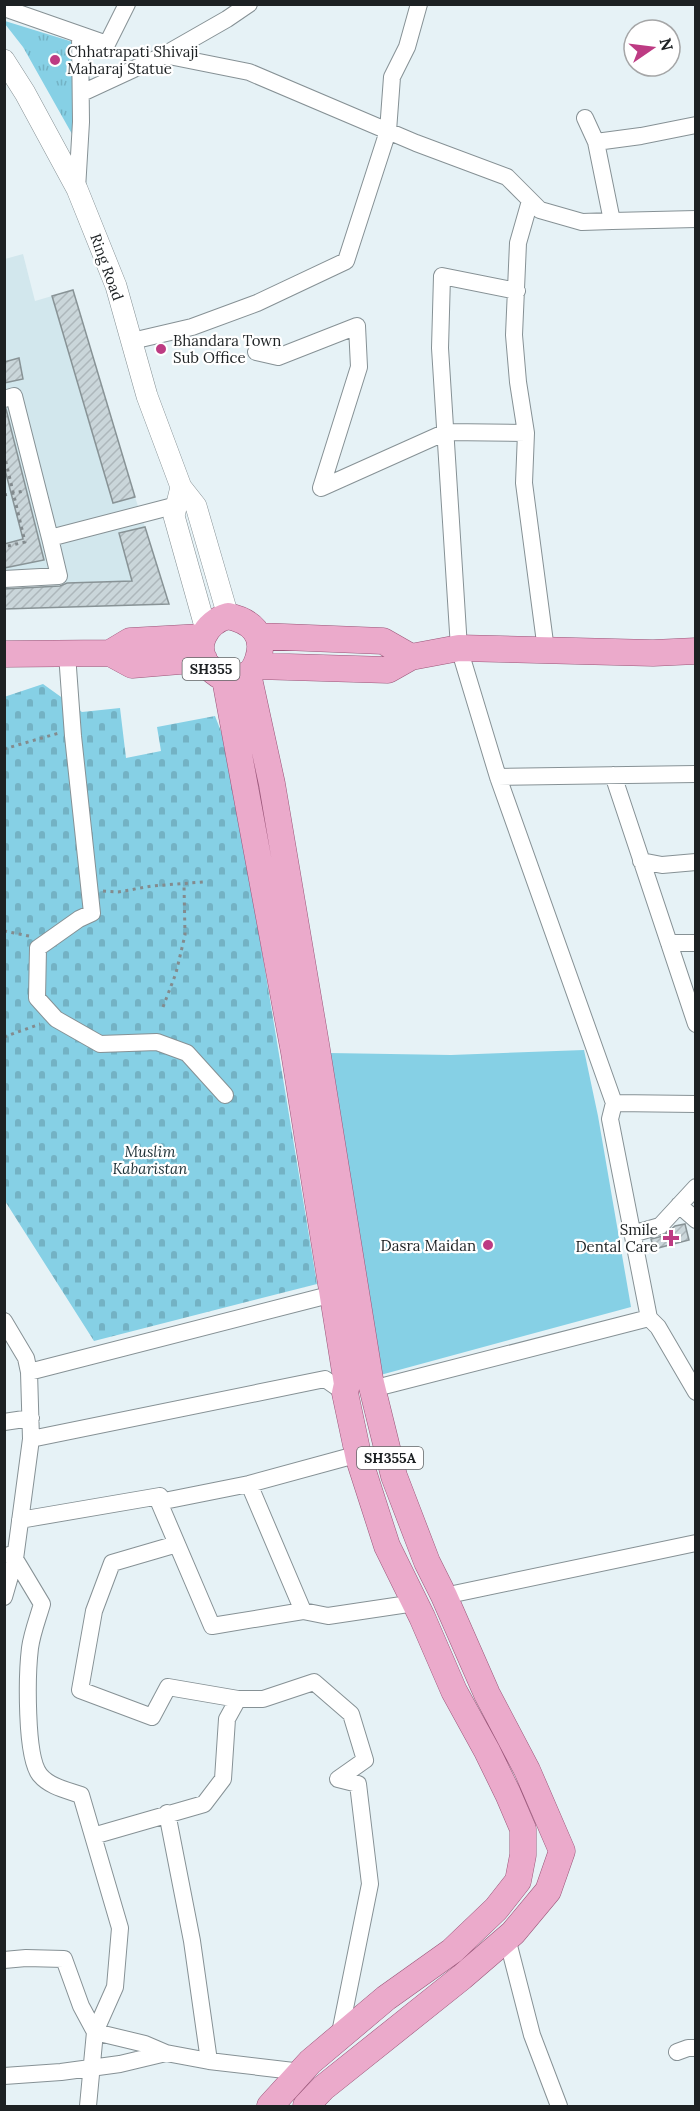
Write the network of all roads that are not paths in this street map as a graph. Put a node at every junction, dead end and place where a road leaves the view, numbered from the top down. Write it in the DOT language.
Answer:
graph roads {
  1 [pos="127,4"];
  2 [pos="249,4"];
  3 [pos="419,4"];
  4 [pos="4,8"];
  5 [pos="80,35"];
  6 [pos="164,55"];
  7 [pos="4,60"];
  8 [pos="82,93"];
  9 [pos="585,118"];
  10 [pos="696,125"];
  11 [pos="388,131"];
  12 [pos="597,142"];
  13 [pos="77,189"];
  14 [pos="530,201"];
  15 [pos="696,219"];
  16 [pos="612,221"];
  17 [pos="517,291"];
  18 [pos="132,341"];
  19 [pos="256,352"];
  20 [pos="4,399"];
  21 [pos="446,432"];
  22 [pos="526,433"];
  23 [pos="179,496"];
  24 [pos="50,538"];
  25 [pos="4,579"];
  26 [pos="228,616"];
  27 [pos="259,636"];
  28 [pos="204,642"];
  29 [pos="459,648"];
  30 [pos="546,650"];
  31 [pos="696,651"];
  32 [pos="4,654"];
  33 [pos="68,654"];
  34 [pos="411,657"];
  35 [pos="243,673"];
  36 [pos="696,774"];
  37 [pos="613,775"];
  38 [pos="498,777"];
  39 [pos="641,861"];
  40 [pos="696,862"];
  41 [pos="669,943"];
  42 [pos="696,943"];
  43 [pos="295,992"];
  44 [pos="694,1014"];
  45 [pos="225,1095"];
  46 [pos="614,1103"];
  47 [pos="696,1104"];
  48 [pos="696,1187"];
  49 [pos="679,1205"];
  50 [pos="696,1220"];
  51 [pos="632,1234"];
  52 [pos="333,1294"];
  53 [pos="649,1318"];
  54 [pos="4,1322"];
  55 [pos="29,1372"];
  56 [pos="694,1388"];
  57 [pos="372,1389"];
  58 [pos="345,1393"];
  59 [pos="31,1418"];
  60 [pos="4,1422"];
  61 [pos="31,1439"];
  62 [pos="358,1454"];
  63 [pos="249,1484"];
  64 [pos="159,1502"];
  65 [pos="20,1521"];
  66 [pos="696,1543"];
  67 [pos="177,1544"];
  68 [pos="10,1557"];
  69 [pos="444,1596"];
  70 [pos="4,1597"];
  71 [pos="415,1603"];
  72 [pos="303,1611"];
  73 [pos="238,1699"];
  74 [pos="518,1752"];
  75 [pos="491,1759"];
  76 [pos="167,1813"];
  77 [pos="93,1836"];
  78 [pos="485,1919"];
  79 [pos="507,1938"];
  80 [pos="4,1960"];
  81 [pos="95,2032"];
  82 [pos="339,2038"];
  83 [pos="696,2048"];
  84 [pos="677,2052"];
  85 [pos="166,2053"];
  86 [pos="209,2061"];
  87 [pos="92,2068"];
  88 [pos="302,2072"];
  89 [pos="4,2076"];
  90 [pos="323,2088"];
  91 [pos="88,2106"];
  92 [pos="270,2106"];
  93 [pos="306,2106"];
  94 [pos="559,2106"];
  1 -- 5 [label="street"];
  2 -- 6 [label="street"];
  3 -- 11 [label="street"];
  4 -- 5 [label="street"];
  5 -- 8 [label="street"];
  6 -- 8 [label="street"];
  6 -- 11 [label="street"];
  7 -- 13 [label="street, Ring Road"];
  8 -- 13 [label="street"];
  9 -- 12 [label="street"];
  10 -- 12 [label="street"];
  11 -- 14 [label="street"];
  11 -- 18 [label="street"];
  12 -- 16 [label="street"];
  13 -- 18 [label="street, Ring Road"];
  14 -- 16 [label="street"];
  14 -- 17 [label="street"];
  15 -- 16 [label="street"];
  17 -- 21 [label="street"];
  17 -- 22 [label="street"];
  18 -- 23 [label="street, Ring Road"];
  19 -- 21 [label="street"];
  20 -- 24 [label="street"];
  21 -- 22 [label="street"];
  21 -- 29 [label="street"];
  22 -- 30 [label="street"];
  23 -- 24 [label="street"];
  23 -- 26 [label="street, Ring Road"];
  23 -- 28 [label="street, Ring Road"];
  24 -- 25 [label="street"];
  26 -- 27 [label="main road"];
  26 -- 28 [label="main road, SH355"];
  27 -- 34 [label="main road"];
  27 -- 35 [label="main road, SH355"];
  28 -- 33 [label="main road, SH355"];
  28 -- 35 [label="main road, SH355"];
  29 -- 30 [label="main road"];
  29 -- 34 [label="main road"];
  29 -- 38 [label="street"];
  30 -- 31 [label="main road"];
  32 -- 33 [label="main road, SH355"];
  33 -- 45 [label="street"];
  34 -- 35 [label="main road, SH355"];
  35 -- 43 [label="main road, SH355A"];
  36 -- 37 [label="street"];
  37 -- 38 [label="street"];
  37 -- 39 [label="street"];
  38 -- 46 [label="street"];
  39 -- 40 [label="street"];
  39 -- 41 [label="street"];
  41 -- 42 [label="street"];
  41 -- 44 [label="street"];
  43 -- 52 [label="main road, SH355A"];
  43 -- 57 [label="main road, SH355A"];
  46 -- 47 [label="street"];
  46 -- 51 [label="street"];
  48 -- 49 [label="street"];
  49 -- 50 [label="street"];
  49 -- 51 [label="street"];
  51 -- 53 [label="street"];
  52 -- 55 [label="street"];
  52 -- 58 [label="main road, SH355A"];
  53 -- 56 [label="street"];
  53 -- 57 [label="street"];
  54 -- 55 [label="street"];
  55 -- 59 [label="street"];
  57 -- 58 [label="main road"];
  57 -- 69 [label="main road, SH355A"];
  58 -- 61 [label="street"];
  58 -- 62 [label="main road, SH355A"];
  59 -- 60 [label="street"];
  59 -- 61 [label="street"];
  61 -- 65 [label="street"];
  62 -- 63 [label="street"];
  62 -- 71 [label="main road, SH355A"];
  63 -- 64 [label="street"];
  63 -- 72 [label="street"];
  64 -- 65 [label="street"];
  64 -- 67 [label="street"];
  65 -- 68 [label="street"];
  66 -- 69 [label="street"];
  67 -- 72 [label="street"];
  67 -- 73 [label="street"];
  68 -- 70 [label="street"];
  68 -- 77 [label="street"];
  69 -- 71 [label="main road"];
  69 -- 74 [label="main road, SH355A"];
  71 -- 72 [label="street"];
  71 -- 75 [label="main road, SH355A"];
  73 -- 76 [label="street"];
  73 -- 82 [label="street"];
  74 -- 75 [label="main road"];
  74 -- 79 [label="main road, SH355A"];
  75 -- 78 [label="main road, SH355A"];
  76 -- 77 [label="street"];
  76 -- 86 [label="street"];
  77 -- 81 [label="street"];
  78 -- 79 [label="main road"];
  78 -- 82 [label="main road, SH355A"];
  79 -- 90 [label="main road, SH355A"];
  79 -- 94 [label="street"];
  80 -- 81 [label="street"];
  81 -- 85 [label="street"];
  81 -- 87 [label="street"];
  82 -- 88 [label="main road, SH355A"];
  83 -- 84 [label="street"];
  85 -- 86 [label="street"];
  85 -- 87 [label="street"];
  86 -- 88 [label="street"];
  87 -- 89 [label="street"];
  87 -- 91 [label="street"];
  88 -- 90 [label="main road"];
  88 -- 92 [label="main road, SH355A"];
  90 -- 93 [label="main road, SH355A"];
}
